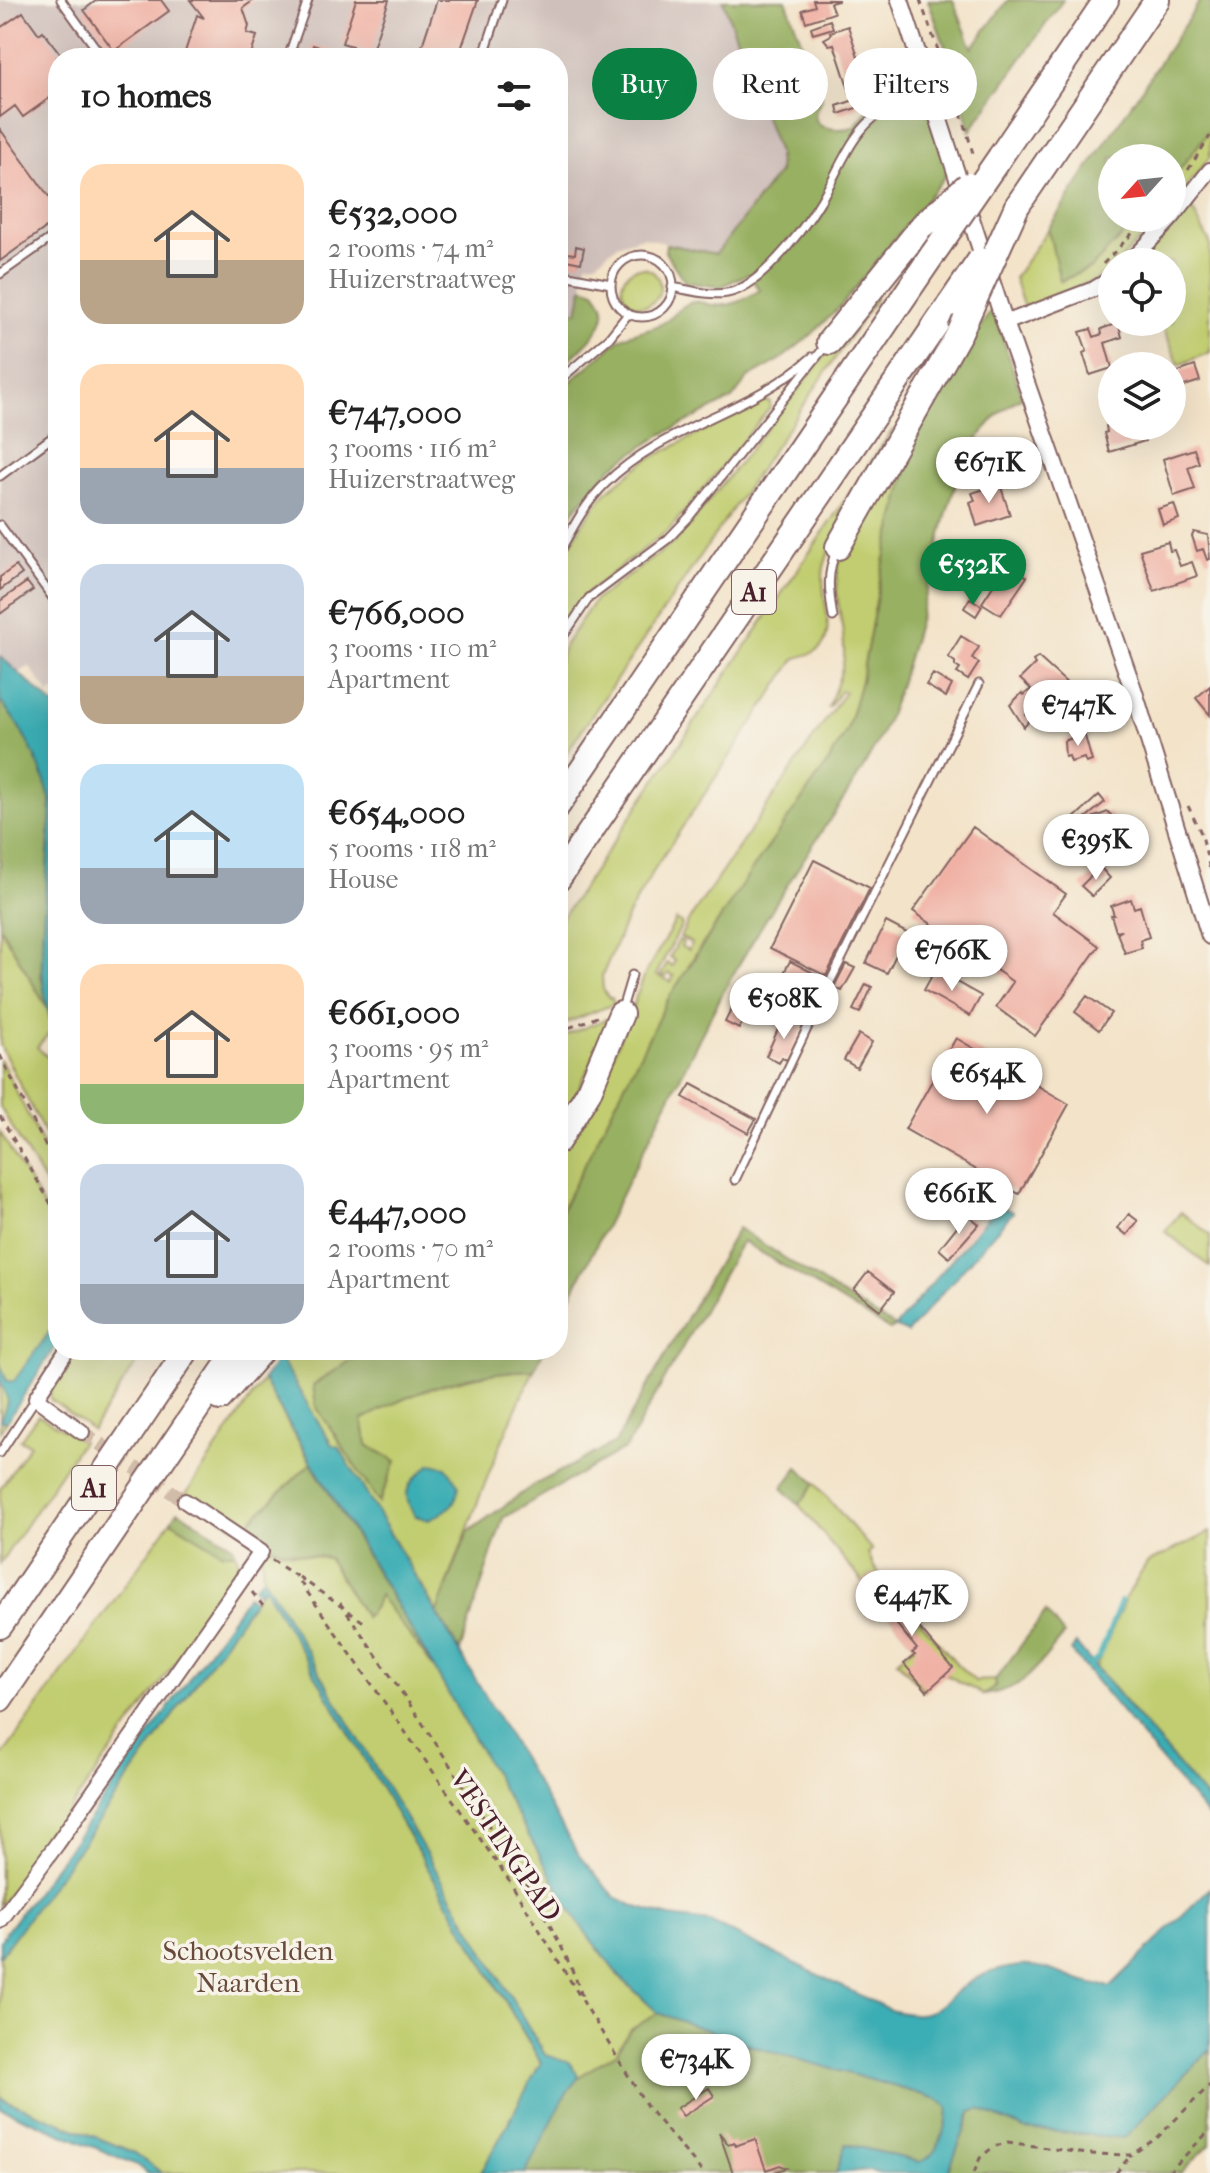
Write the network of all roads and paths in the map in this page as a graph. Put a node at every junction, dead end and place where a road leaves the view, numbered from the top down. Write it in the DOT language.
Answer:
graph roads {
  1 [pos="61,0"];
  2 [pos="308,0"];
  3 [pos="502,0"];
  4 [pos="900,0"];
  5 [pos="1106,0"];
  6 [pos="1157,0"];
  7 [pos="96,48"];
  8 [pos="291,48"];
  9 [pos="486,48"];
  10 [pos="916,48"];
  11 [pos="872,120"];
  12 [pos="939,120"];
  13 [pos="1210,136"];
  14 [pos="1000,157"];
  15 [pos="1210,170"];
  16 [pos="1186,175"];
  17 [pos="1186,200"];
  18 [pos="1017,206"];
  19 [pos="1134,232"];
  20 [pos="1159,232"];
  21 [pos="48,240"];
  22 [pos="1143,248"];
  23 [pos="1095,270"];
  24 [pos="0,274"];
  25 [pos="568,276"];
  26 [pos="611,284"];
  27 [pos="672,287"];
  28 [pos="1098,287"];
  29 [pos="628,314"];
  30 [pos="1005,323"];
  31 [pos="829,342"];
  32 [pos="568,373"];
  33 [pos="48,440"];
  34 [pos="0,476"];
  35 [pos="0,525"];
  36 [pos="568,538"];
  37 [pos="838,547"];
  38 [pos="48,591"];
  39 [pos="833,617"];
  40 [pos="568,629"];
  41 [pos="979,684"];
  42 [pos="568,790"];
  43 [pos="568,864"];
  44 [pos="1210,936"];
  45 [pos="632,975"];
  46 [pos="622,1010"];
  47 [pos="568,1029"];
  48 [pos="0,1055"];
  49 [pos="0,1116"];
  50 [pos="568,1125"];
  51 [pos="48,1151"];
  52 [pos="735,1180"];
  53 [pos="48,1199"];
  54 [pos="61,1360"];
  55 [pos="180,1360"];
  56 [pos="230,1360"];
  57 [pos="253,1360"];
  58 [pos="36,1398"];
  59 [pos="82,1432"];
  60 [pos="0,1453"];
  61 [pos="157,1468"];
  62 [pos="185,1501"];
  63 [pos="261,1552"];
  64 [pos="292,1574"];
  65 [pos="340,1603"];
  66 [pos="368,1625"];
  67 [pos="0,1626"];
  68 [pos="0,1699"];
  69 [pos="0,1921"];
  70 [pos="584,2004"];
  71 [pos="1210,2085"];
  72 [pos="1210,2130"];
  73 [pos="1131,2155"];
  74 [pos="703,2173"];
  75 [pos="974,2173"];
  76 [pos="1116,2173"];
  77 [pos="1168,2173"];
  1 -- 7 [label="lane"];
  2 -- 8 [label="lane"];
  3 -- 9 [label="lane"];
  4 -- 10 [label="street"];
  5 -- 14 [label="highway, A1"];
  6 -- 18 [label="highway, A1"];
  11 -- 27 [label="lane"];
  12 -- 30 [label="street"];
  13 -- 16 [label="path"];
  14 -- 31 [label="highway, A1, bridge"];
  14 -- 42 [label="highway, A1, bridge"];
  15 -- 17 [label="street"];
  18 -- 37 [label="highway, A1, bridge"];
  18 -- 43 [label="highway, A1, bridge"];
  19 -- 23 [label="path"];
  20 -- 22 [label="street"];
  21 -- 24 [label="lane"];
  25 -- 26 [label="lane"];
  26 -- 27 [label="lane"];
  26 -- 29 [label="lane"];
  27 -- 29 [label="lane"];
  28 -- 30 [label="street"];
  29 -- 32 [label="lane"];
  30 -- 44 [label="street"];
  31 -- 36 [label="lane, A1"];
  31 -- 40 [label="lane, A1"];
  33 -- 34 [label="lane"];
  35 -- 38 [label="lane"];
  37 -- 39 [label="lane, A1"];
  41 -- 52 [label="lane"];
  45 -- 46 [label="lane"];
  46 -- 47 [label="path"];
  46 -- 50 [label="highway"];
  48 -- 51 [label="path"];
  49 -- 53 [label="path"];
  54 -- 58 [label="street"];
  55 -- 67 [label="highway, A1"];
  56 -- 61 [label="highway, A1"];
  57 -- 61 [label="highway, A1"];
  58 -- 59 [label="street"];
  58 -- 60 [label="lane"];
  61 -- 68 [label="highway, A1"];
  62 -- 63 [label="street"];
  63 -- 64 [label="path, VESTINGPAD"];
  63 -- 69 [label="street"];
  64 -- 65 [label="path"];
  64 -- 70 [label="path, VESTINGPAD"];
  65 -- 66 [label="path"];
  65 -- 70 [label="path"];
  70 -- 74 [label="path, VESTINGPAD"];
  71 -- 73 [label="path"];
  72 -- 77 [label="path"];
  73 -- 75 [label="path"];
  73 -- 76 [label="path"];
}
